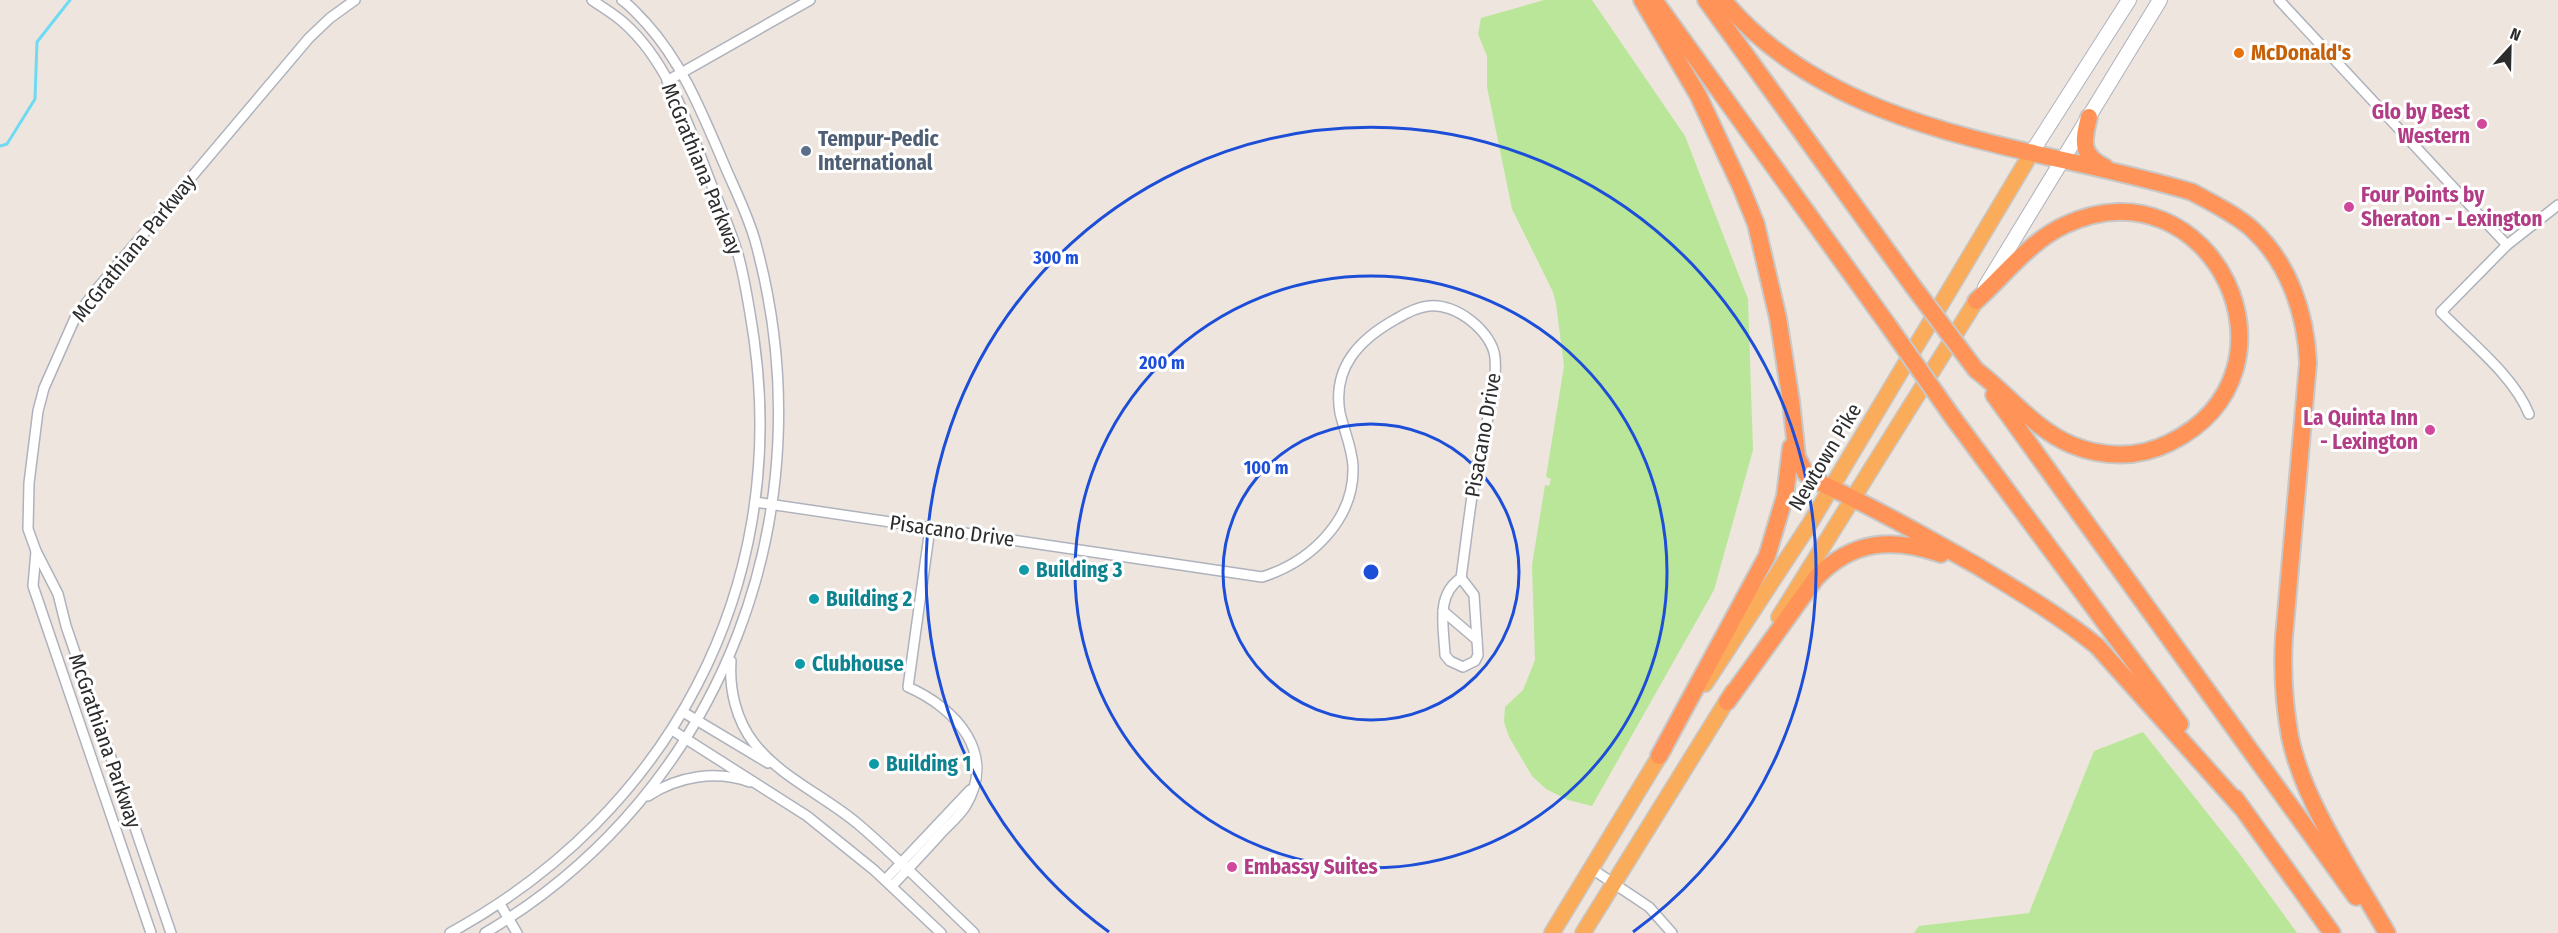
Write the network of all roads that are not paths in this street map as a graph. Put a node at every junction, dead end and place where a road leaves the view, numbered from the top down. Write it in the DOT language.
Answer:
graph roads {
  1 [pos="355,0"];
  2 [pos="592,0"];
  3 [pos="622,0"];
  4 [pos="810,0"];
  5 [pos="1642,0"];
  6 [pos="1654,0"];
  7 [pos="1706,0"];
  8 [pos="1723,0"];
  9 [pos="2130,0"];
  10 [pos="2160,0"];
  11 [pos="2279,0"];
  12 [pos="683,72"];
  13 [pos="668,81"];
  14 [pos="2089,117"];
  15 [pos="2032,152"];
  16 [pos="2063,160"];
  17 [pos="2114,172"];
  18 [pos="2558,206"];
  19 [pos="2507,245"];
  20 [pos="1976,302"];
  21 [pos="774,332"];
  22 [pos="753,334"];
  23 [pos="1976,370"];
  24 [pos="2529,414"];
  25 [pos="1793,431"];
  26 [pos="1831,488"];
  27 [pos="1852,499"];
  28 [pos="755,502"];
  29 [pos="772,505"];
  30 [pos="930,528"];
  31 [pos="36,551"];
  32 [pos="1980,568"];
  33 [pos="1461,578"];
  34 [pos="1443,611"];
  35 [pos="1477,640"];
  36 [pos="734,648"];
  37 [pos="1726,702"];
  38 [pos="683,711"];
  39 [pos="698,720"];
  40 [pos="672,730"];
  41 [pos="686,739"];
  42 [pos="1659,756"];
  43 [pos="809,788"];
  44 [pos="773,793"];
  45 [pos="639,803"];
  46 [pos="2241,807"];
  47 [pos="904,867"];
  48 [pos="1592,869"];
  49 [pos="1614,882"];
  50 [pos="889,883"];
  51 [pos="500,904"];
  52 [pos="484,914"];
  53 [pos="508,918"];
  54 [pos="491,931"];
  55 [pos="151,933"];
  56 [pos="171,933"];
  57 [pos="450,933"];
  58 [pos="517,933"];
  59 [pos="941,933"];
  60 [pos="974,933"];
  61 [pos="1552,933"];
  62 [pos="1583,933"];
  63 [pos="1672,933"];
  64 [pos="2332,933"];
  65 [pos="2382,933"];
  66 [pos="2387,933"];
  1 -- 31 [label="street, McGrathiana Parkway"];
  2 -- 13 [label="street, McGrathiana Parkway"];
  3 -- 12 [label="street, McGrathiana Parkway"];
  4 -- 12 [label="street"];
  5 -- 25 [label="highway"];
  6 -- 46 [label="highway, bridge"];
  7 -- 23 [label="highway, bridge"];
  8 -- 15 [label="highway"];
  9 -- 15 [label="main road, Newtown Pike"];
  10 -- 14 [label="main road"];
  11 -- 19 [label="street"];
  12 -- 13 [label="street"];
  12 -- 21 [label="street, McGrathiana Parkway"];
  13 -- 22 [label="street, McGrathiana Parkway"];
  14 -- 16 [label="main road"];
  14 -- 17 [label="highway"];
  15 -- 16 [label="highway"];
  15 -- 26 [label="highway, Newtown Pike"];
  16 -- 17 [label="highway"];
  16 -- 20 [label="main road"];
  17 -- 66 [label="highway"];
  18 -- 19 [label="street"];
  19 -- 24 [label="street"];
  20 -- 23 [label="highway"];
  20 -- 27 [label="highway"];
  21 -- 22 [label="street"];
  21 -- 29 [label="street, McGrathiana Parkway"];
  22 -- 28 [label="street, McGrathiana Parkway"];
  23 -- 65 [label="highway"];
  25 -- 26 [label="highway"];
  25 -- 42 [label="highway"];
  26 -- 27 [label="highway"];
  26 -- 42 [label="highway, Newtown Pike"];
  27 -- 32 [label="highway"];
  27 -- 37 [label="highway"];
  28 -- 29 [label="street, Pisacano Drive"];
  28 -- 38 [label="street, McGrathiana Parkway"];
  29 -- 30 [label="street, Pisacano Drive"];
  29 -- 36 [label="street, McGrathiana Parkway"];
  30 -- 33 [label="street, Pisacano Drive"];
  30 -- 47 [label="street"];
  31 -- 55 [label="street, McGrathiana Parkway"];
  31 -- 56 [label="street, McGrathiana Parkway"];
  32 -- 37 [label="highway"];
  32 -- 46 [label="highway"];
  33 -- 34 [label="street"];
  33 -- 35 [label="street"];
  34 -- 35 [label="street"];
  34 -- 35 [label="street"];
  36 -- 39 [label="street, McGrathiana Parkway"];
  36 -- 43 [label="street"];
  37 -- 49 [label="highway"];
  38 -- 39 [label="street"];
  38 -- 40 [label="street, McGrathiana Parkway"];
  39 -- 41 [label="street, McGrathiana Parkway"];
  39 -- 43 [label="street"];
  40 -- 41 [label="street"];
  40 -- 51 [label="street, McGrathiana Parkway"];
  41 -- 44 [label="street"];
  41 -- 45 [label="street, McGrathiana Parkway"];
  42 -- 48 [label="highway, Newtown Pike"];
  43 -- 47 [label="street"];
  44 -- 45 [label="street"];
  44 -- 50 [label="street"];
  45 -- 53 [label="street, McGrathiana Parkway"];
  46 -- 64 [label="highway"];
  47 -- 50 [label="street"];
  47 -- 60 [label="street"];
  48 -- 49 [label="street"];
  48 -- 61 [label="highway, Newtown Pike"];
  49 -- 62 [label="highway"];
  49 -- 63 [label="street"];
  50 -- 59 [label="street"];
  51 -- 52 [label="street, McGrathiana Parkway"];
  51 -- 53 [label="street"];
  52 -- 54 [label="street"];
  52 -- 57 [label="street, McGrathiana Parkway"];
  53 -- 54 [label="street, McGrathiana Parkway"];
  53 -- 58 [label="street"];
}
